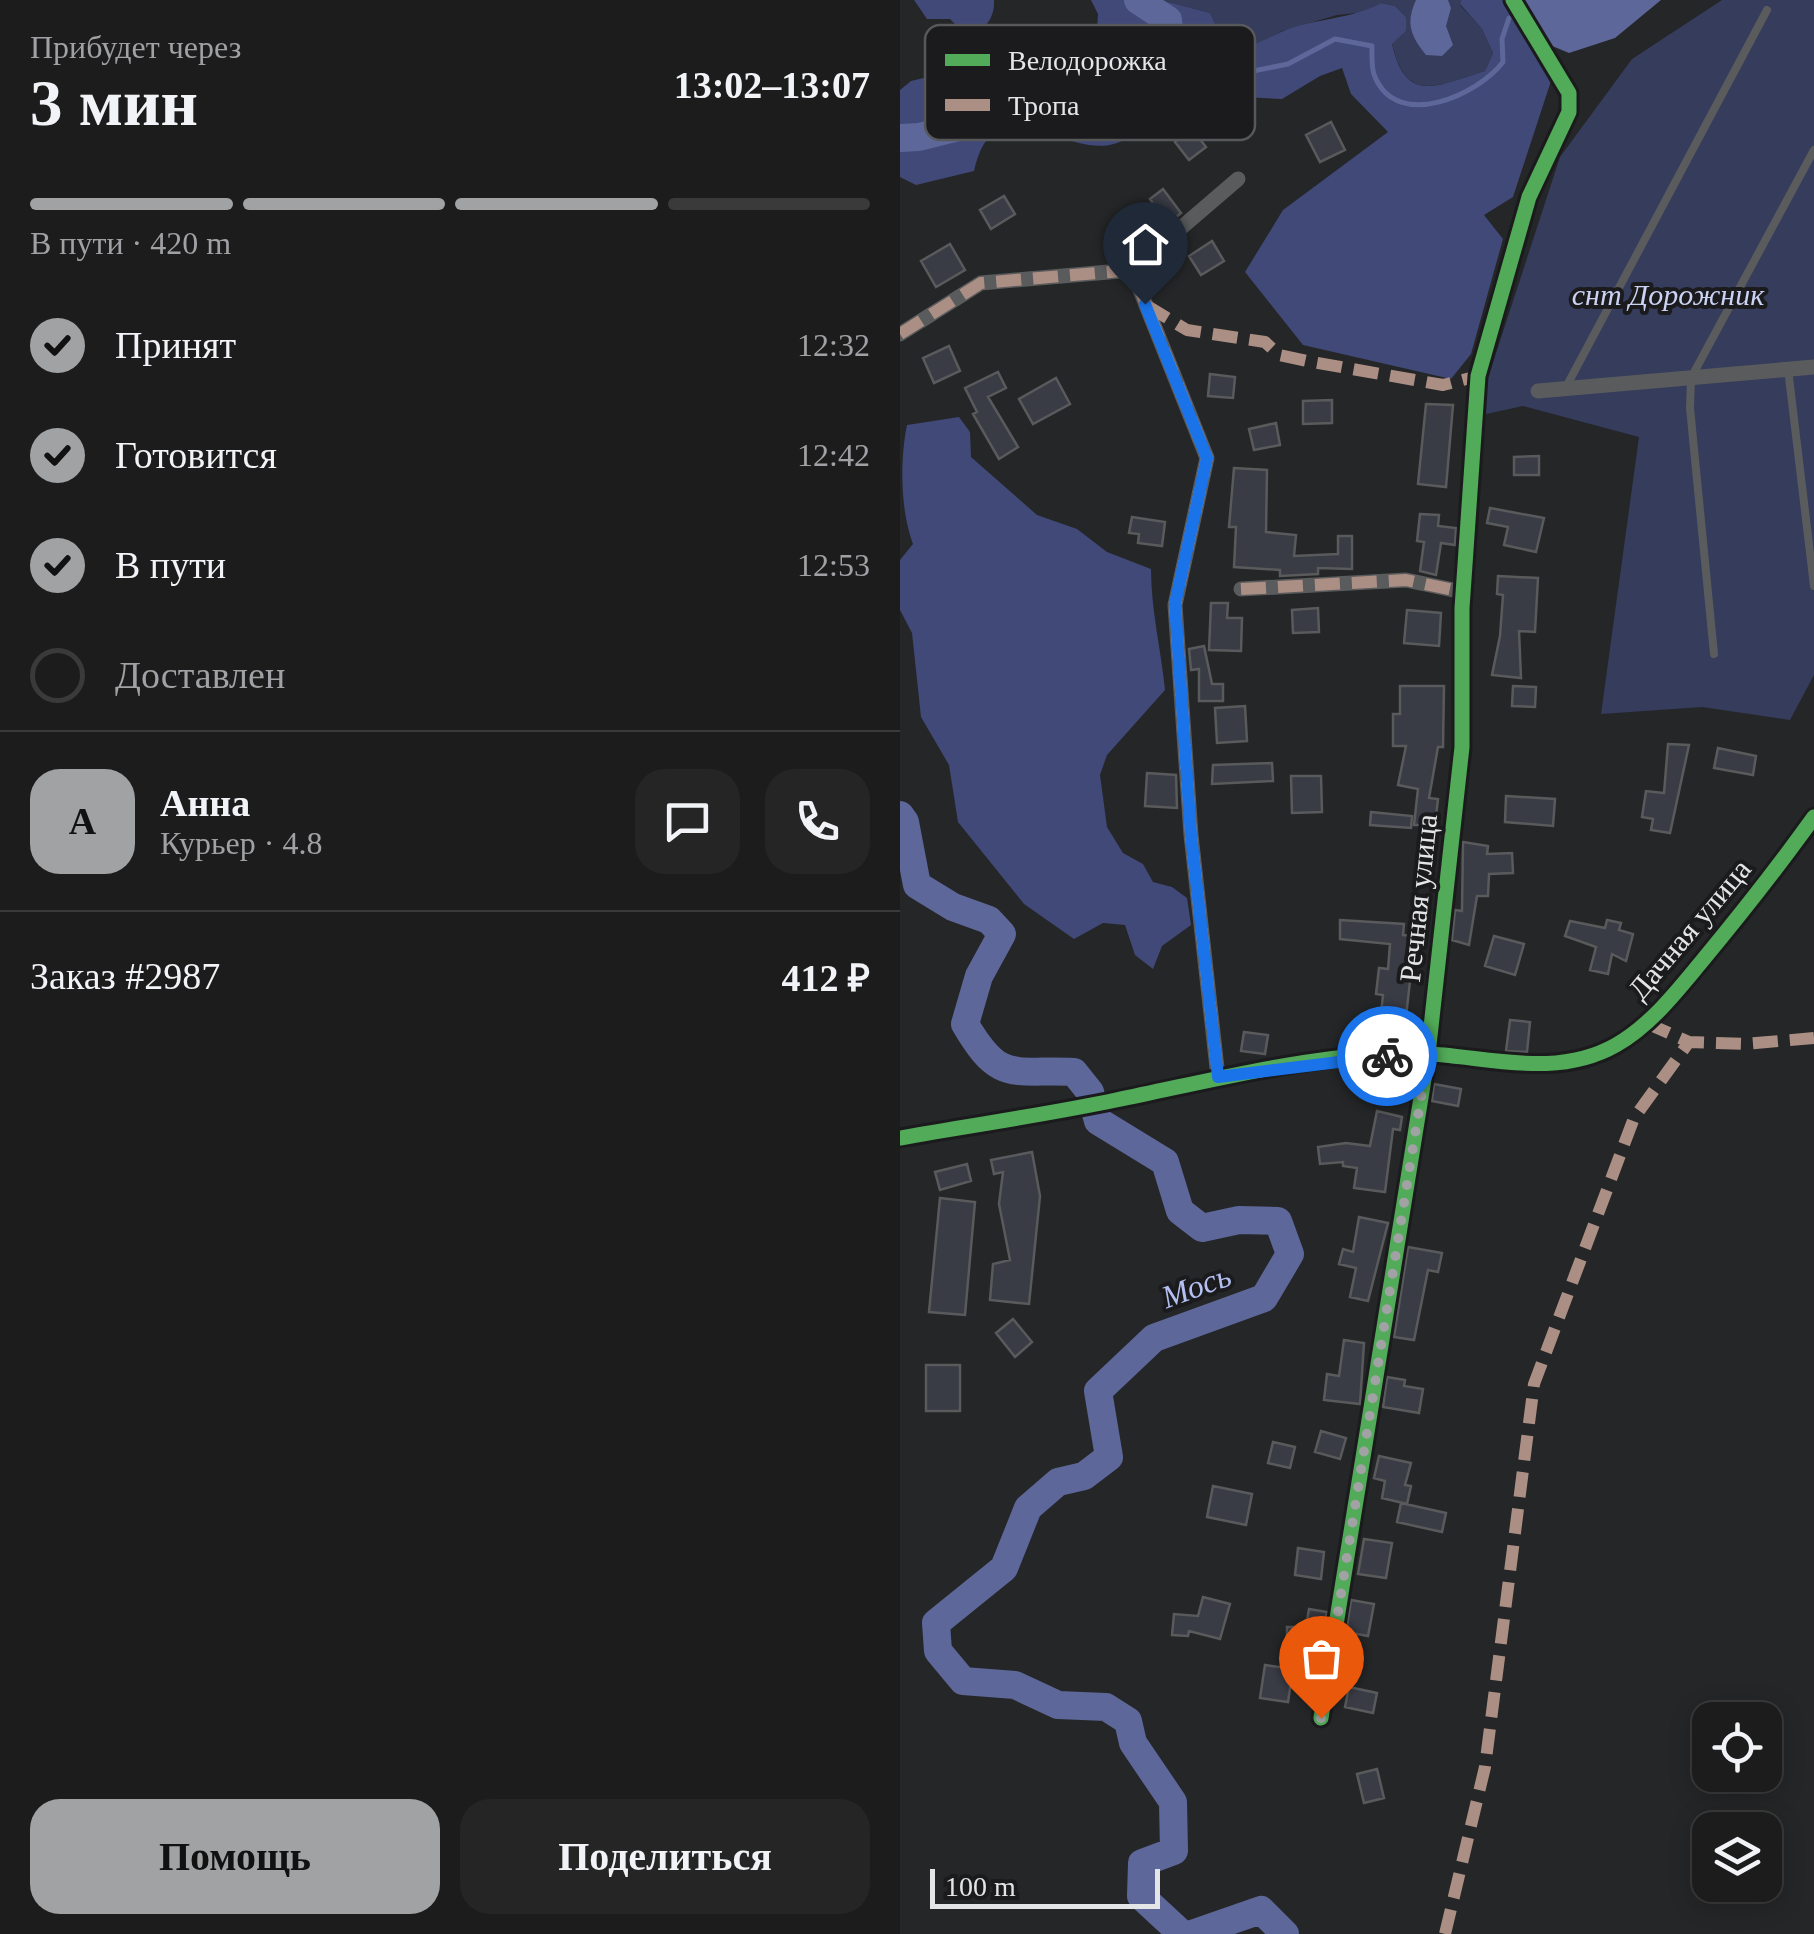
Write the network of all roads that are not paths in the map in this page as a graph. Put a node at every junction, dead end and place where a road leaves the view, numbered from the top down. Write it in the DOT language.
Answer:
graph roads {
  1 [pos="1512,0"];
  2 [pos="1767,10"];
  3 [pos="1814,150"];
  4 [pos="1238,179"];
  5 [pos="1132,270"];
  6 [pos="900,334"];
  7 [pos="1814,367"];
  8 [pos="1788,369"];
  9 [pos="1691,378"];
  10 [pos="1565,389"];
  11 [pos="1538,391"];
  12 [pos="1814,586"];
  13 [pos="1241,589"];
  14 [pos="1464,592"];
  15 [pos="1714,654"];
  16 [pos="1814,818"];
  17 [pos="1428,1054"];
  18 [pos="1218,1077"];
  19 [pos="900,1138"];
  20 [pos="1321,1718"];
  1 -- 14 [label="street, Речная улица"];
  2 -- 10 [label="lane"];
  3 -- 9 [label="lane"];
  4 -- 5 [label="street"];
  5 -- 6 [label="street"];
  5 -- 18 [label="street"];
  7 -- 8 [label="street"];
  8 -- 9 [label="street"];
  8 -- 12 [label="lane"];
  9 -- 10 [label="street"];
  9 -- 15 [label="lane"];
  10 -- 11 [label="street"];
  13 -- 14 [label="street"];
  14 -- 17 [label="street, Речная улица"];
  16 -- 17 [label="street, Дачная улица"];
  17 -- 18 [label="street, Дачная улица"];
  17 -- 20 [label="street, Речная улица"];
  18 -- 19 [label="street, Дачная улица"];
}
